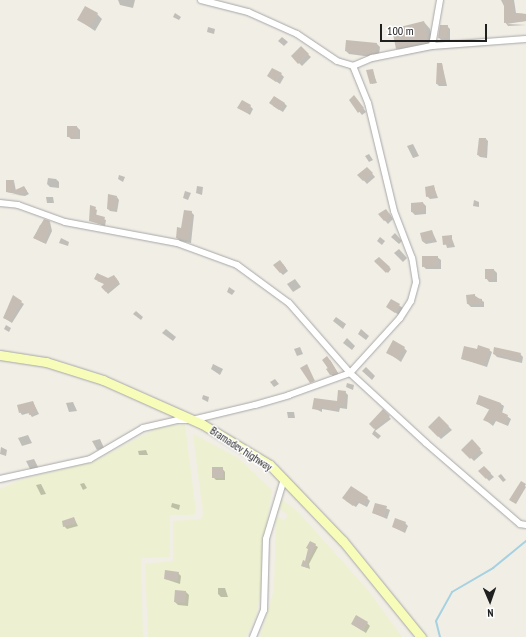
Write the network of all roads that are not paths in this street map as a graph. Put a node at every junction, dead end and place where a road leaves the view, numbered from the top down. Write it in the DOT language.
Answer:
graph roads {
  1 [pos="201,0"];
  2 [pos="440,0"];
  3 [pos="526,39"];
  4 [pos="432,46"];
  5 [pos="353,66"];
  6 [pos="0,203"];
  7 [pos="0,355"];
  8 [pos="350,373"];
  9 [pos="192,420"];
  10 [pos="0,479"];
  11 [pos="284,479"];
  12 [pos="526,526"];
  13 [pos="253,637"];
  14 [pos="421,637"];
  1 -- 5 [label="street"];
  2 -- 4 [label="street"];
  3 -- 4 [label="street"];
  4 -- 5 [label="street"];
  5 -- 8 [label="street"];
  6 -- 8 [label="street"];
  7 -- 9 [label="street, Bramadev highway"];
  8 -- 9 [label="street"];
  8 -- 12 [label="street"];
  9 -- 10 [label="street"];
  9 -- 11 [label="street, Bramadev highway"];
  11 -- 13 [label="street"];
  11 -- 14 [label="street, Bramadev highway"];
}
